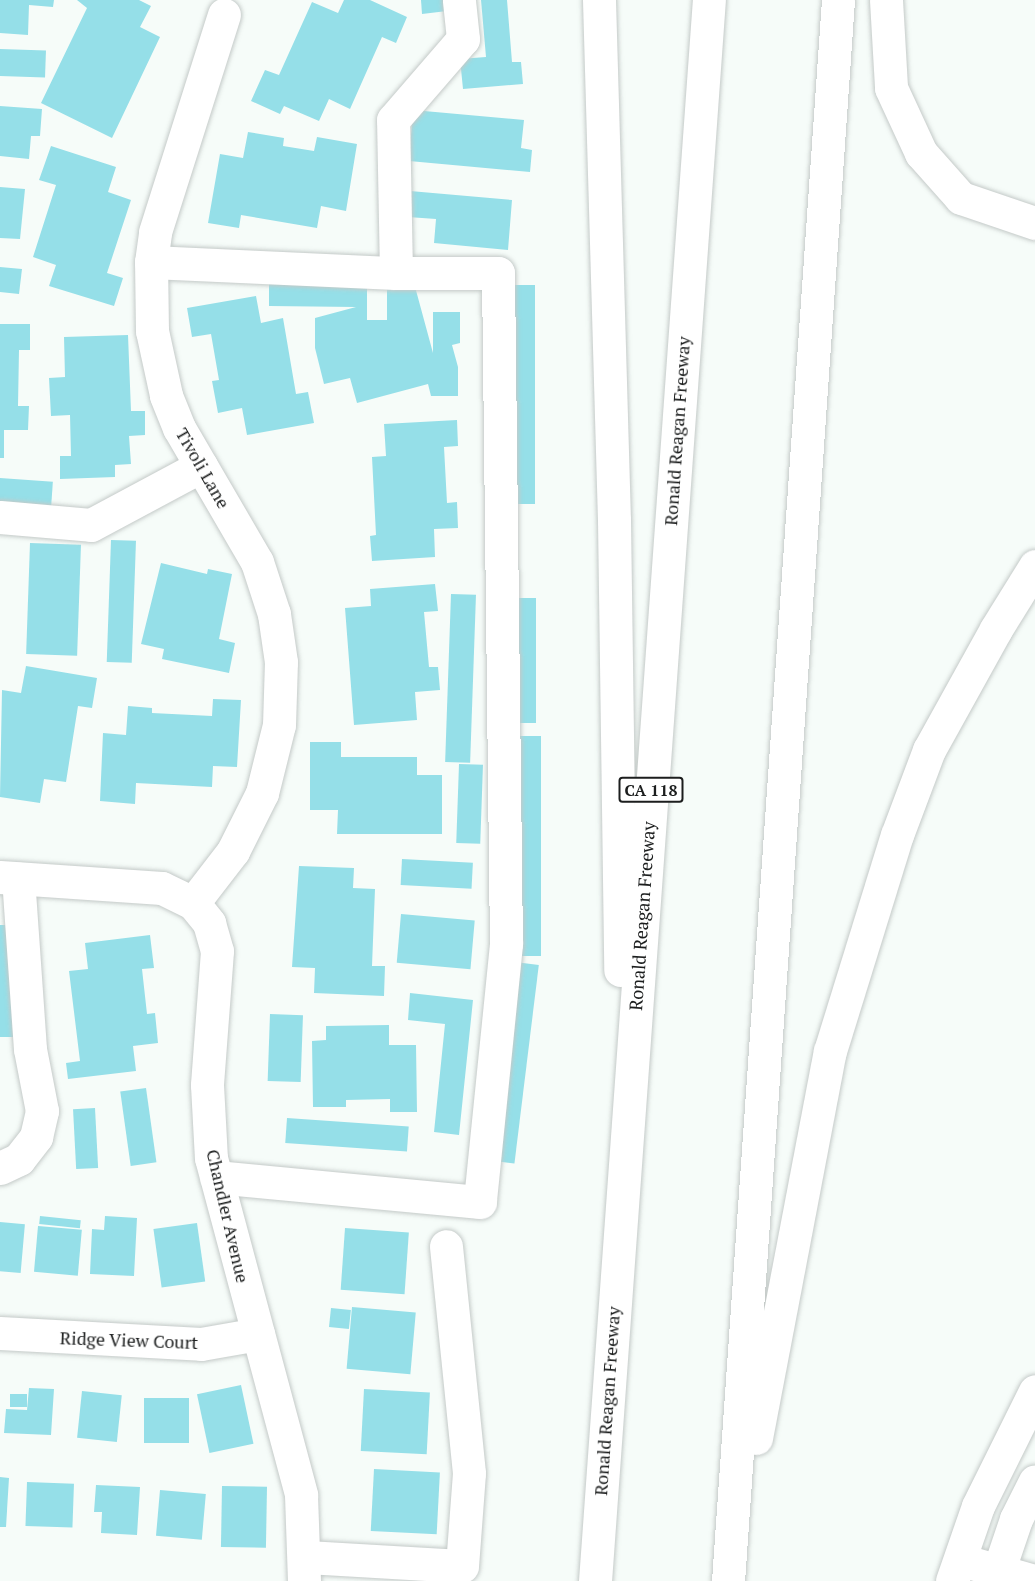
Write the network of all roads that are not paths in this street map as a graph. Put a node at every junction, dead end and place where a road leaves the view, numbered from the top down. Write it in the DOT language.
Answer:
graph roads {
  1 [pos="459,0"];
  2 [pos="599,0"];
  3 [pos="709,0"];
  4 [pos="838,0"];
  5 [pos="886,0"];
  6 [pos="224,15"];
  7 [pos="1035,223"];
  8 [pos="151,262"];
  9 [pos="396,273"];
  10 [pos="201,466"];
  11 [pos="0,517"];
  12 [pos="1035,566"];
  13 [pos="9,878"];
  14 [pos="193,903"];
  15 [pos="625,1154"];
  16 [pos="0,1168"];
  17 [pos="216,1177"];
  18 [pos="446,1246"];
  19 [pos="0,1333"];
  20 [pos="258,1334"];
  21 [pos="1035,1391"];
  22 [pos="1035,1481"];
  23 [pos="305,1569"];
  24 [pos="955,1570"];
  25 [pos="462,1574"];
  26 [pos="996,1576"];
  27 [pos="595,1581"];
  28 [pos="728,1581"];
  29 [pos="1034,1581"];
  1 -- 9 [label="main road"];
  2 -- 15 [label="main road"];
  3 -- 15 [label="main road, Ronald Reagan Freeway / CA 118"];
  4 -- 28 [label="main road"];
  5 -- 7 [label="main road"];
  6 -- 8 [label="main road, Tivoli Lane"];
  8 -- 9 [label="main road"];
  8 -- 10 [label="main road, Tivoli Lane"];
  9 -- 17 [label="main road"];
  10 -- 11 [label="main road"];
  10 -- 14 [label="main road, Tivoli Lane"];
  12 -- 28 [label="main road"];
  13 -- 14 [label="main road, Chandler Avenue"];
  13 -- 16 [label="main road"];
  14 -- 17 [label="main road, Chandler Avenue"];
  15 -- 27 [label="main road, Ronald Reagan Freeway / CA 118"];
  17 -- 20 [label="main road, Chandler Avenue"];
  18 -- 25 [label="main road"];
  19 -- 20 [label="main road, Ridge View Court"];
  20 -- 23 [label="main road, Chandler Avenue"];
  21 -- 24 [label="main road"];
  22 -- 26 [label="main road"];
  23 -- 25 [label="main road"];
  24 -- 26 [label="main road"];
  26 -- 29 [label="main road"];
}
